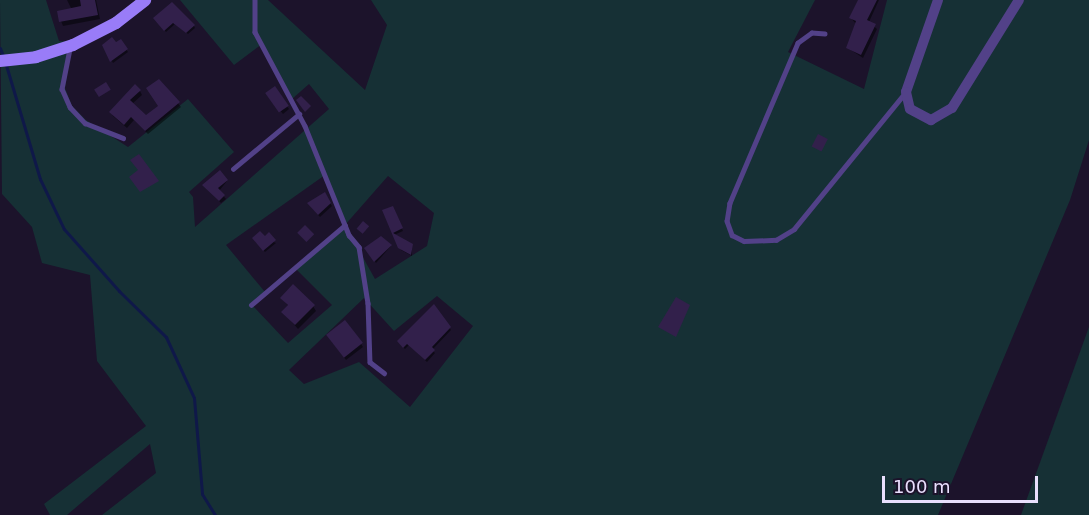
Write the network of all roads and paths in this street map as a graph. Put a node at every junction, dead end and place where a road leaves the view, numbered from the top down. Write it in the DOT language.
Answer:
graph roads {
  1 [pos="145,0"];
  2 [pos="255,0"];
  3 [pos="938,0"];
  4 [pos="1019,0"];
  5 [pos="825,34"];
  6 [pos="71,46"];
  7 [pos="0,62"];
  8 [pos="906,92"];
  9 [pos="299,114"];
  10 [pos="123,138"];
  11 [pos="233,169"];
  12 [pos="345,225"];
  13 [pos="251,304"];
  14 [pos="384,373"];
  1 -- 6 [label="main road"];
  2 -- 9 [label="lane"];
  3 -- 8 [label="street"];
  4 -- 8 [label="street"];
  5 -- 8 [label="lane"];
  6 -- 7 [label="main road"];
  6 -- 10 [label="lane"];
  9 -- 11 [label="lane"];
  9 -- 12 [label="lane"];
  12 -- 13 [label="lane"];
  12 -- 14 [label="lane"];
}
